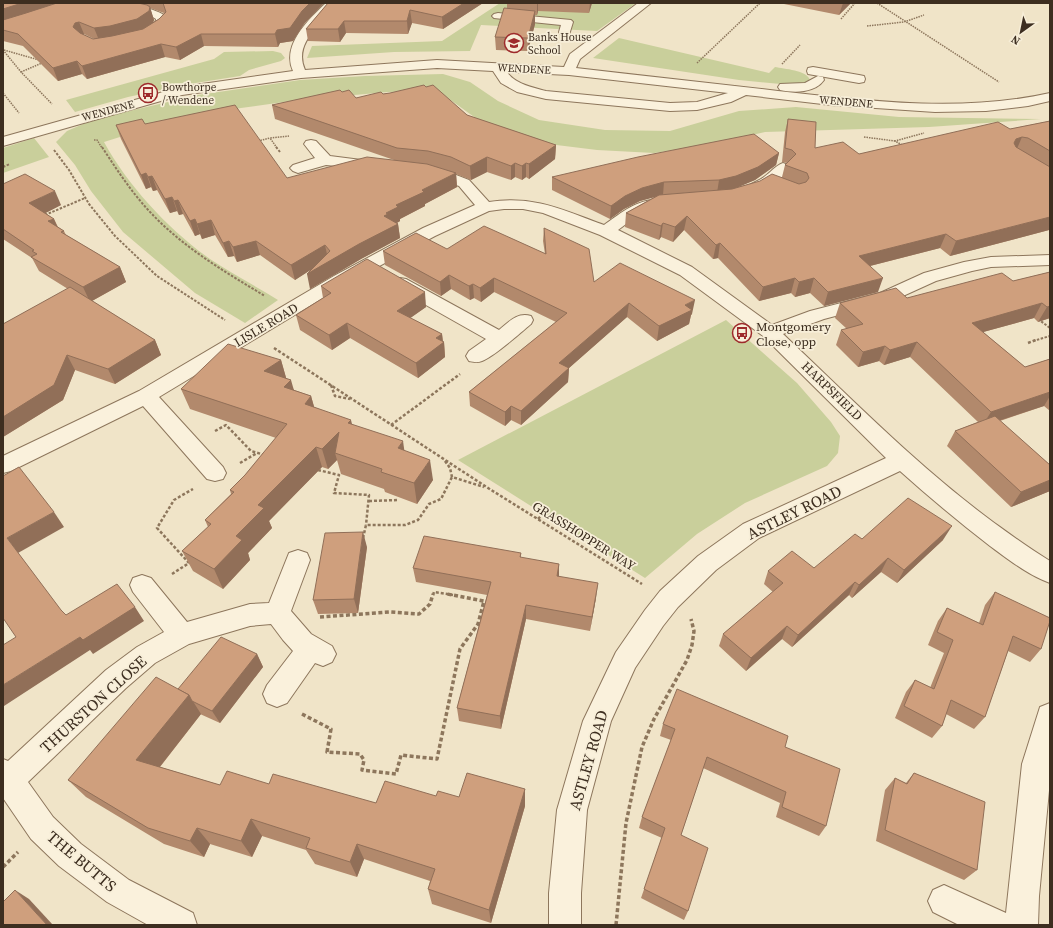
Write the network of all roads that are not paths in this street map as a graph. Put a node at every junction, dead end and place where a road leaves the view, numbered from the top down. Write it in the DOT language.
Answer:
graph roads {
  1 [pos="113,3"];
  2 [pos="333,3"];
  3 [pos="645,3"];
  4 [pos="498,16"];
  5 [pos="565,32"];
  6 [pos="134,39"];
  7 [pos="498,68"];
  8 [pos="569,71"];
  9 [pos="301,74"];
  10 [pos="600,74"];
  11 [pos="816,76"];
  12 [pos="745,90"];
  13 [pos="1050,97"];
  14 [pos="814,99"];
  15 [pos="842,102"];
  16 [pos="3,142"];
  17 [pos="311,144"];
  18 [pos="325,160"];
  19 [pos="389,167"];
  20 [pos="298,168"];
  21 [pos="782,168"];
  22 [pos="411,170"];
  23 [pos="733,196"];
  24 [pos="668,201"];
  25 [pos="485,207"];
  26 [pos="606,231"];
  27 [pos="1050,260"];
  28 [pos="368,264"];
  29 [pos="524,320"];
  30 [pos="770,332"];
  31 [pos="500,339"];
  32 [pos="476,356"];
  33 [pos="146,396"];
  34 [pos="902,460"];
  35 [pos="3,465"];
  36 [pos="224,470"];
  37 [pos="298,560"];
  38 [pos="1050,573"];
  39 [pos="144,588"];
  40 [pos="282,620"];
  41 [pos="182,635"];
  42 [pos="277,694"];
  43 [pos="1050,716"];
  44 [pos="5,777"];
  45 [pos="944,901"];
  46 [pos="181,925"];
  47 [pos="565,925"];
  48 [pos="996,925"];
  49 [pos="1022,925"];
  1 -- 6 [label="street"];
  2 -- 9 [label="street"];
  3 -- 8 [label="street"];
  4 -- 5 [label="street"];
  7 -- 8 [label="street, WENDENE"];
  7 -- 9 [label="street, WENDENE"];
  7 -- 12 [label="street"];
  8 -- 10 [label="street, WENDENE"];
  9 -- 16 [label="street, WENDENE"];
  10 -- 11 [label="street"];
  10 -- 12 [label="street, WENDENE"];
  11 -- 14 [label="street"];
  11 -- 15 [label="street"];
  12 -- 14 [label="street, WENDENE"];
  13 -- 15 [label="street, WENDENE"];
  14 -- 15 [label="street, WENDENE"];
  17 -- 18 [label="street"];
  18 -- 19 [label="street"];
  18 -- 20 [label="street"];
  21 -- 23 [label="street"];
  22 -- 25 [label="street"];
  24 -- 26 [label="street"];
  25 -- 26 [label="street, HARPSFIELD"];
  25 -- 28 [label="street, LISLE ROAD"];
  26 -- 30 [label="street, HARPSFIELD"];
  27 -- 30 [label="street"];
  28 -- 31 [label="street"];
  28 -- 33 [label="street, LISLE ROAD"];
  29 -- 31 [label="street"];
  30 -- 34 [label="street, HARPSFIELD"];
  31 -- 32 [label="street"];
  33 -- 35 [label="street, LISLE ROAD"];
  33 -- 36 [label="street"];
  34 -- 38 [label="street, HARPSFIELD"];
  34 -- 47 [label="street, ASTLEY ROAD"];
  37 -- 40 [label="street"];
  39 -- 41 [label="street"];
  40 -- 41 [label="street, THURSTON CLOSE"];
  40 -- 42 [label="street"];
  41 -- 44 [label="street, THURSTON CLOSE"];
  43 -- 49 [label="street"];
  44 -- 46 [label="street, THE BUTTS"];
  45 -- 48 [label="street"];
}
